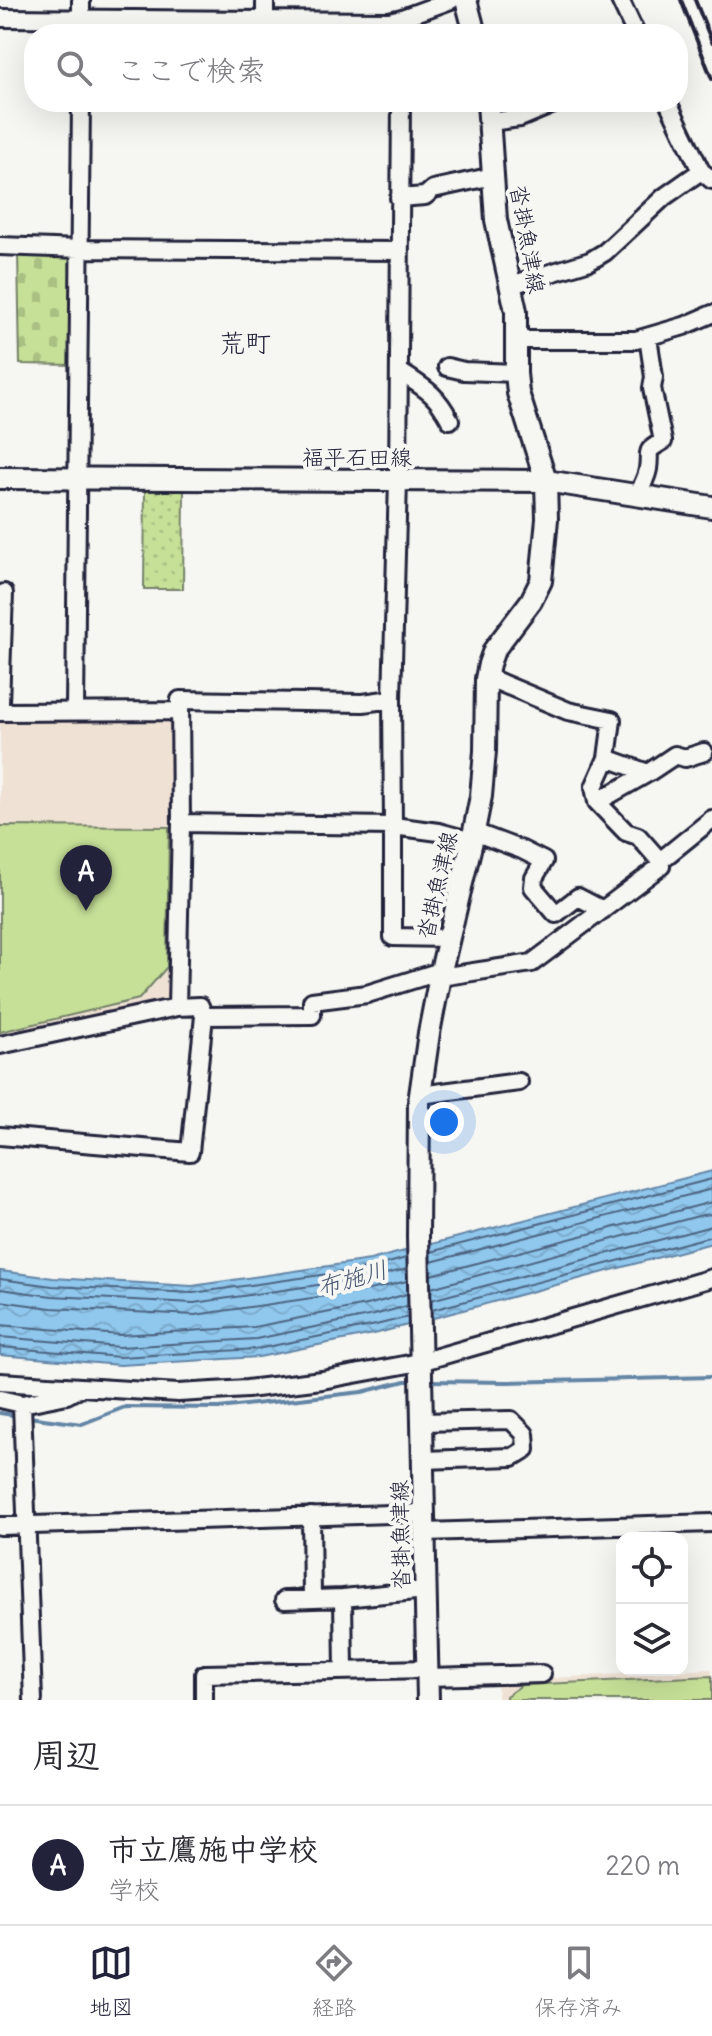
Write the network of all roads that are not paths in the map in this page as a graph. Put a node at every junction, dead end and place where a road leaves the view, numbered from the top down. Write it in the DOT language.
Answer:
graph roads {
  1 [pos="81,0"];
  2 [pos="265,0"];
  3 [pos="451,0"];
  4 [pos="466,0"];
  5 [pos="620,0"];
  6 [pos="0,18"];
  7 [pos="265,19"];
  8 [pos="61,24"];
  9 [pos="81,24"];
  10 [pos="134,24"];
  11 [pos="397,24"];
  12 [pos="406,24"];
  13 [pos="472,24"];
  14 [pos="631,24"];
  15 [pos="81,112"];
  16 [pos="401,112"];
  17 [pos="489,112"];
  18 [pos="534,112"];
  19 [pos="673,112"];
  20 [pos="707,175"];
  21 [pos="493,176"];
  22 [pos="399,198"];
  23 [pos="0,246"];
  24 [pos="80,249"];
  25 [pos="400,251"];
  26 [pos="511,285"];
  27 [pos="712,314"];
  28 [pos="648,337"];
  29 [pos="516,340"];
  30 [pos="447,367"];
  31 [pos="399,371"];
  32 [pos="516,373"];
  33 [pos="450,420"];
  34 [pos="0,478"];
  35 [pos="77,479"];
  36 [pos="398,481"];
  37 [pos="546,481"];
  38 [pos="638,495"];
  39 [pos="712,507"];
  40 [pos="4,593"];
  41 [pos="486,679"];
  42 [pos="392,699"];
  43 [pos="0,703"];
  44 [pos="75,711"];
  45 [pos="180,711"];
  46 [pos="0,712"];
  47 [pos="704,752"];
  48 [pos="607,758"];
  49 [pos="648,773"];
  50 [pos="597,802"];
  51 [pos="712,819"];
  52 [pos="181,823"];
  53 [pos="393,826"];
  54 [pos="473,837"];
  55 [pos="660,861"];
  56 [pos="603,910"];
  57 [pos="448,938"];
  58 [pos="441,974"];
  59 [pos="177,1007"];
  60 [pos="204,1016"];
  61 [pos="0,1045"];
  62 [pos="519,1082"];
  63 [pos="420,1095"];
  64 [pos="0,1136"];
  65 [pos="712,1278"];
  66 [pos="420,1362"];
  67 [pos="0,1382"];
  68 [pos="80,1387"];
  69 [pos="0,1399"];
  70 [pos="22,1404"];
  71 [pos="422,1422"];
  72 [pos="423,1460"];
  73 [pos="311,1516"];
  74 [pos="424,1522"];
  75 [pos="712,1523"];
  76 [pos="28,1525"];
  77 [pos="0,1526"];
  78 [pos="426,1590"];
  79 [pos="343,1598"];
  80 [pos="312,1599"];
  81 [pos="284,1600"];
  82 [pos="344,1671"];
  83 [pos="427,1673"];
  84 [pos="542,1674"];
  85 [pos="33,1700"];
  86 [pos="204,1700"];
  87 [pos="428,1700"];
  1 -- 9 [label="street"];
  2 -- 7 [label="street"];
  3 -- 12 [label="street"];
  4 -- 13 [label="main road"];
  5 -- 14 [label="street"];
  6 -- 8 [label="street"];
  7 -- 10 [label="street"];
  7 -- 11 [label="street"];
  15 -- 24 [label="street"];
  16 -- 22 [label="street"];
  17 -- 18 [label="street"];
  17 -- 21 [label="main road, 沓掛魚津線"];
  19 -- 20 [label="street"];
  20 -- 26 [label="street"];
  21 -- 22 [label="street"];
  21 -- 26 [label="main road, 沓掛魚津線"];
  22 -- 25 [label="street"];
  23 -- 24 [label="street"];
  24 -- 25 [label="street"];
  24 -- 35 [label="street"];
  25 -- 31 [label="street"];
  26 -- 29 [label="main road, 沓掛魚津線"];
  27 -- 28 [label="street"];
  28 -- 29 [label="street"];
  28 -- 38 [label="street"];
  29 -- 32 [label="main road, 沓掛魚津線"];
  30 -- 32 [label="street"];
  31 -- 33 [label="street"];
  31 -- 36 [label="street"];
  32 -- 37 [label="main road, 沓掛魚津線"];
  34 -- 35 [label="main road, 福平石田線"];
  35 -- 36 [label="main road, 福平石田線"];
  35 -- 44 [label="street"];
  36 -- 37 [label="main road, 福平石田線"];
  36 -- 42 [label="street"];
  37 -- 38 [label="main road, 福平石田線"];
  37 -- 41 [label="main road, 沓掛魚津線"];
  38 -- 39 [label="main road, 福平石田線"];
  40 -- 43 [label="street"];
  41 -- 48 [label="street"];
  41 -- 54 [label="main road, 沓掛魚津線"];
  42 -- 45 [label="street"];
  42 -- 53 [label="street"];
  44 -- 45 [label="street"];
  44 -- 46 [label="street"];
  45 -- 52 [label="street"];
  47 -- 49 [label="street"];
  48 -- 49 [label="street"];
  48 -- 50 [label="street"];
  49 -- 50 [label="street"];
  50 -- 55 [label="street"];
  51 -- 55 [label="street"];
  52 -- 53 [label="street"];
  52 -- 59 [label="street"];
  53 -- 54 [label="street"];
  53 -- 57 [label="street"];
  54 -- 56 [label="street"];
  54 -- 57 [label="main road, 沓掛魚津線"];
  55 -- 56 [label="street"];
  56 -- 58 [label="street"];
  57 -- 58 [label="main road, 沓掛魚津線"];
  58 -- 60 [label="street"];
  58 -- 63 [label="main road, 沓掛魚津線"];
  59 -- 60 [label="street"];
  59 -- 61 [label="street"];
  60 -- 64 [label="street"];
  62 -- 63 [label="street"];
  63 -- 66 [label="main road, 沓掛魚津線"];
  65 -- 66 [label="street"];
  66 -- 68 [label="street"];
  66 -- 71 [label="main road, 沓掛魚津線"];
  67 -- 68 [label="street"];
  68 -- 70 [label="street"];
  69 -- 70 [label="street"];
  70 -- 76 [label="street"];
  71 -- 72 [label="main road, 沓掛魚津線"];
  71 -- 72 [label="street"];
  72 -- 74 [label="main road, 沓掛魚津線"];
  73 -- 74 [label="street"];
  73 -- 76 [label="street"];
  73 -- 80 [label="street"];
  74 -- 75 [label="street"];
  74 -- 78 [label="main road, 沓掛魚津線"];
  76 -- 77 [label="street"];
  76 -- 85 [label="street"];
  78 -- 79 [label="street"];
  78 -- 83 [label="main road, 沓掛魚津線"];
  79 -- 80 [label="street"];
  79 -- 82 [label="street"];
  80 -- 81 [label="street"];
  82 -- 83 [label="street"];
  82 -- 86 [label="street"];
  83 -- 84 [label="street"];
  83 -- 87 [label="main road, 沓掛魚津線"];
}
